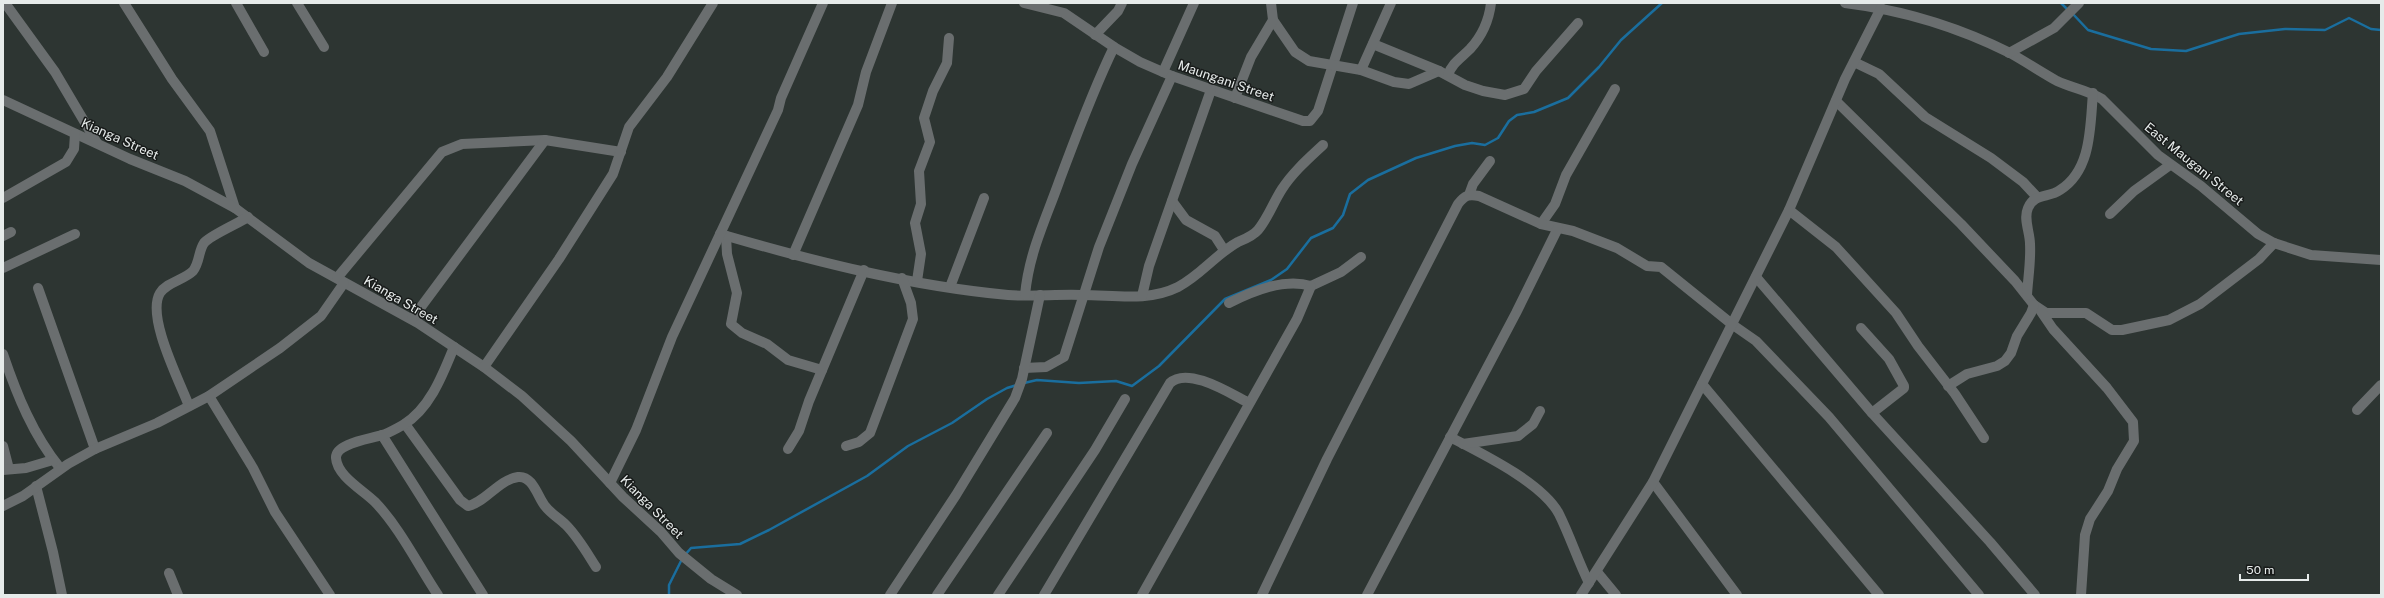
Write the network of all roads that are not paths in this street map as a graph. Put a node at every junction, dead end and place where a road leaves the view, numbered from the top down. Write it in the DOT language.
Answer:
graph roads {
  1 [pos="5,3"];
  2 [pos="124,3"];
  3 [pos="236,3"];
  4 [pos="297,3"];
  5 [pos="713,3"];
  6 [pos="823,3"];
  7 [pos="892,3"];
  8 [pos="1024,3"];
  9 [pos="1122,3"];
  10 [pos="1194,3"];
  11 [pos="1271,3"];
  12 [pos="1353,3"];
  13 [pos="1391,3"];
  14 [pos="1491,3"];
  15 [pos="1845,3"];
  16 [pos="2078,3"];
  17 [pos="1881,8"];
  18 [pos="1273,20"];
  19 [pos="1578,23"];
  20 [pos="1094,35"];
  21 [pos="949,38"];
  22 [pos="1373,44"];
  23 [pos="324,47"];
  24 [pos="1114,47"];
  25 [pos="264,52"];
  26 [pos="2009,53"];
  27 [pos="1854,62"];
  28 [pos="1332,65"];
  29 [pos="1362,70"];
  30 [pos="1443,73"];
  31 [pos="1168,74"];
  32 [pos="1615,88"];
  33 [pos="1211,90"];
  34 [pos="2093,93"];
  35 [pos="1235,98"];
  36 [pos="3,100"];
  37 [pos="1836,101"];
  38 [pos="75,134"];
  39 [pos="545,140"];
  40 [pos="96,143"];
  41 [pos="1323,145"];
  42 [pos="621,152"];
  43 [pos="1490,161"];
  44 [pos="2170,165"];
  45 [pos="1469,194"];
  46 [pos="2037,197"];
  47 [pos="3,198"];
  48 [pos="984,198"];
  49 [pos="1172,201"];
  50 [pos="235,208"];
  51 [pos="1789,210"];
  52 [pos="2110,214"];
  53 [pos="248,217"];
  54 [pos="1541,224"];
  55 [pos="1558,228"];
  56 [pos="76,234"];
  57 [pos="723,235"];
  58 [pos="2274,243"];
  59 [pos="1224,250"];
  60 [pos="793,255"];
  61 [pos="1361,257"];
  62 [pos="2381,260"];
  63 [pos="3,268"];
  64 [pos="864,270"];
  65 [pos="1756,277"];
  66 [pos="902,278"];
  67 [pos="341,280"];
  68 [pos="917,281"];
  69 [pos="1311,286"];
  70 [pos="950,287"];
  71 [pos="38,288"];
  72 [pos="1083,294"];
  73 [pos="1026,295"];
  74 [pos="1040,295"];
  75 [pos="2027,295"];
  76 [pos="1142,296"];
  77 [pos="1229,303"];
  78 [pos="2037,308"];
  79 [pos="412,319"];
  80 [pos="1733,325"];
  81 [pos="1861,328"];
  82 [pos="454,347"];
  83 [pos="3,354"];
  84 [pos="484,367"];
  85 [pos="1024,368"];
  86 [pos="822,370"];
  87 [pos="1702,384"];
  88 [pos="2381,385"];
  89 [pos="1948,386"];
  90 [pos="209,396"];
  91 [pos="1125,398"];
  92 [pos="1249,403"];
  93 [pos="189,406"];
  94 [pos="2357,410"];
  95 [pos="1540,411"];
  96 [pos="1872,413"];
  97 [pos="405,424"];
  98 [pos="1046,433"];
  99 [pos="382,435"];
  100 [pos="1450,437"];
  101 [pos="1984,438"];
  102 [pos="1463,444"];
  103 [pos="3,446"];
  104 [pos="846,446"];
  105 [pos="95,449"];
  106 [pos="788,449"];
  107 [pos="53,460"];
  108 [pos="60,468"];
  109 [pos="6,470"];
  110 [pos="1653,482"];
  111 [pos="610,483"];
  112 [pos="36,486"];
  113 [pos="3,506"];
  114 [pos="596,567"];
  115 [pos="1596,572"];
  116 [pos="169,573"];
  117 [pos="1589,583"];
  118 [pos="62,595"];
  119 [pos="178,595"];
  120 [pos="330,595"];
  121 [pos="438,595"];
  122 [pos="483,595"];
  123 [pos="737,595"];
  124 [pos="890,595"];
  125 [pos="937,595"];
  126 [pos="998,595"];
  127 [pos="1044,595"];
  128 [pos="1142,595"];
  129 [pos="1262,595"];
  130 [pos="1367,595"];
  131 [pos="1581,595"];
  132 [pos="1616,595"];
  133 [pos="1737,595"];
  134 [pos="1879,595"];
  135 [pos="1979,595"];
  136 [pos="2035,595"];
  137 [pos="2081,595"];
  1 -- 40 [label="street"];
  2 -- 50 [label="street"];
  3 -- 25 [label="street"];
  4 -- 23 [label="street"];
  5 -- 42 [label="street"];
  6 -- 57 [label="street"];
  7 -- 60 [label="street"];
  8 -- 20 [label="street, Maungani Street"];
  9 -- 20 [label="street"];
  10 -- 31 [label="street"];
  11 -- 18 [label="street"];
  12 -- 28 [label="street, Maungani Street"];
  13 -- 22 [label="street"];
  14 -- 30 [label="street"];
  15 -- 17 [label="street, East Maugani Street"];
  16 -- 26 [label="street"];
  17 -- 26 [label="street, East Maugani Street"];
  17 -- 27 [label="street"];
  18 -- 28 [label="street"];
  18 -- 35 [label="street"];
  19 -- 30 [label="street"];
  20 -- 24 [label="street, Maungani Street"];
  21 -- 68 [label="street"];
  22 -- 29 [label="street"];
  22 -- 30 [label="street"];
  24 -- 31 [label="street, Maungani Street"];
  24 -- 73 [label="street"];
  26 -- 34 [label="street, East Maugani Street"];
  27 -- 37 [label="street"];
  27 -- 46 [label="street"];
  28 -- 29 [label="street"];
  28 -- 35 [label="street, Maungani Street"];
  29 -- 30 [label="street"];
  31 -- 33 [label="street, Maungani Street"];
  31 -- 72 [label="street"];
  32 -- 54 [label="street"];
  33 -- 35 [label="street, Maungani Street"];
  33 -- 49 [label="street"];
  34 -- 44 [label="street, East Maugani Street"];
  34 -- 46 [label="street"];
  36 -- 38 [label="street, Kianga Street"];
  37 -- 51 [label="street"];
  37 -- 75 [label="street"];
  38 -- 40 [label="street, Kianga Street"];
  38 -- 47 [label="street"];
  39 -- 42 [label="street"];
  39 -- 67 [label="street"];
  39 -- 79 [label="street"];
  40 -- 50 [label="street, Kianga Street"];
  41 -- 59 [label="street"];
  42 -- 84 [label="street"];
  43 -- 45 [label="street"];
  44 -- 52 [label="street"];
  44 -- 58 [label="street, East Maugani Street"];
  45 -- 54 [label="street"];
  45 -- 129 [label="street"];
  46 -- 75 [label="street"];
  48 -- 70 [label="street"];
  49 -- 59 [label="street"];
  49 -- 76 [label="street"];
  50 -- 53 [label="street, Kianga Street"];
  51 -- 65 [label="street"];
  51 -- 89 [label="street"];
  53 -- 67 [label="street, Kianga Street"];
  53 -- 93 [label="street"];
  54 -- 55 [label="street"];
  55 -- 80 [label="street"];
  55 -- 100 [label="street"];
  56 -- 63 [label="street"];
  57 -- 60 [label="street"];
  57 -- 86 [label="street"];
  57 -- 111 [label="street"];
  58 -- 62 [label="street, East Maugani Street"];
  58 -- 78 [label="street"];
  59 -- 76 [label="street"];
  60 -- 64 [label="street"];
  61 -- 69 [label="street"];
  64 -- 66 [label="street"];
  64 -- 86 [label="street"];
  65 -- 80 [label="street"];
  65 -- 96 [label="street"];
  66 -- 68 [label="street"];
  66 -- 104 [label="street"];
  67 -- 79 [label="street, Kianga Street"];
  67 -- 90 [label="street"];
  68 -- 70 [label="street"];
  69 -- 77 [label="street"];
  69 -- 92 [label="street"];
  70 -- 73 [label="street"];
  71 -- 105 [label="street"];
  72 -- 74 [label="street"];
  72 -- 76 [label="street"];
  72 -- 85 [label="street"];
  73 -- 74 [label="street"];
  74 -- 85 [label="street"];
  75 -- 78 [label="street"];
  78 -- 89 [label="street"];
  78 -- 137 [label="street"];
  79 -- 82 [label="street, Kianga Street"];
  80 -- 87 [label="street"];
  80 -- 135 [label="street"];
  81 -- 96 [label="street"];
  82 -- 84 [label="street, Kianga Street"];
  82 -- 97 [label="street"];
  83 -- 107 [label="street"];
  84 -- 111 [label="street, Kianga Street"];
  85 -- 124 [label="street"];
  86 -- 106 [label="street"];
  87 -- 110 [label="street"];
  87 -- 134 [label="street"];
  88 -- 94 [label="street"];
  89 -- 101 [label="street"];
  90 -- 93 [label="street"];
  90 -- 120 [label="street"];
  91 -- 126 [label="street"];
  92 -- 127 [label="street"];
  92 -- 128 [label="street"];
  93 -- 105 [label="street"];
  95 -- 102 [label="street"];
  96 -- 136 [label="street"];
  97 -- 99 [label="street"];
  97 -- 114 [label="street"];
  98 -- 125 [label="street"];
  99 -- 121 [label="street"];
  99 -- 122 [label="street"];
  100 -- 102 [label="street"];
  100 -- 130 [label="street"];
  102 -- 117 [label="street"];
  103 -- 109 [label="street"];
  105 -- 108 [label="street"];
  107 -- 108 [label="street"];
  107 -- 109 [label="street"];
  108 -- 112 [label="street"];
  110 -- 115 [label="street"];
  110 -- 133 [label="street"];
  111 -- 123 [label="street, Kianga Street"];
  112 -- 113 [label="street"];
  112 -- 118 [label="street"];
  115 -- 117 [label="street"];
  115 -- 132 [label="street"];
  116 -- 119 [label="street"];
  117 -- 131 [label="street"];
}
